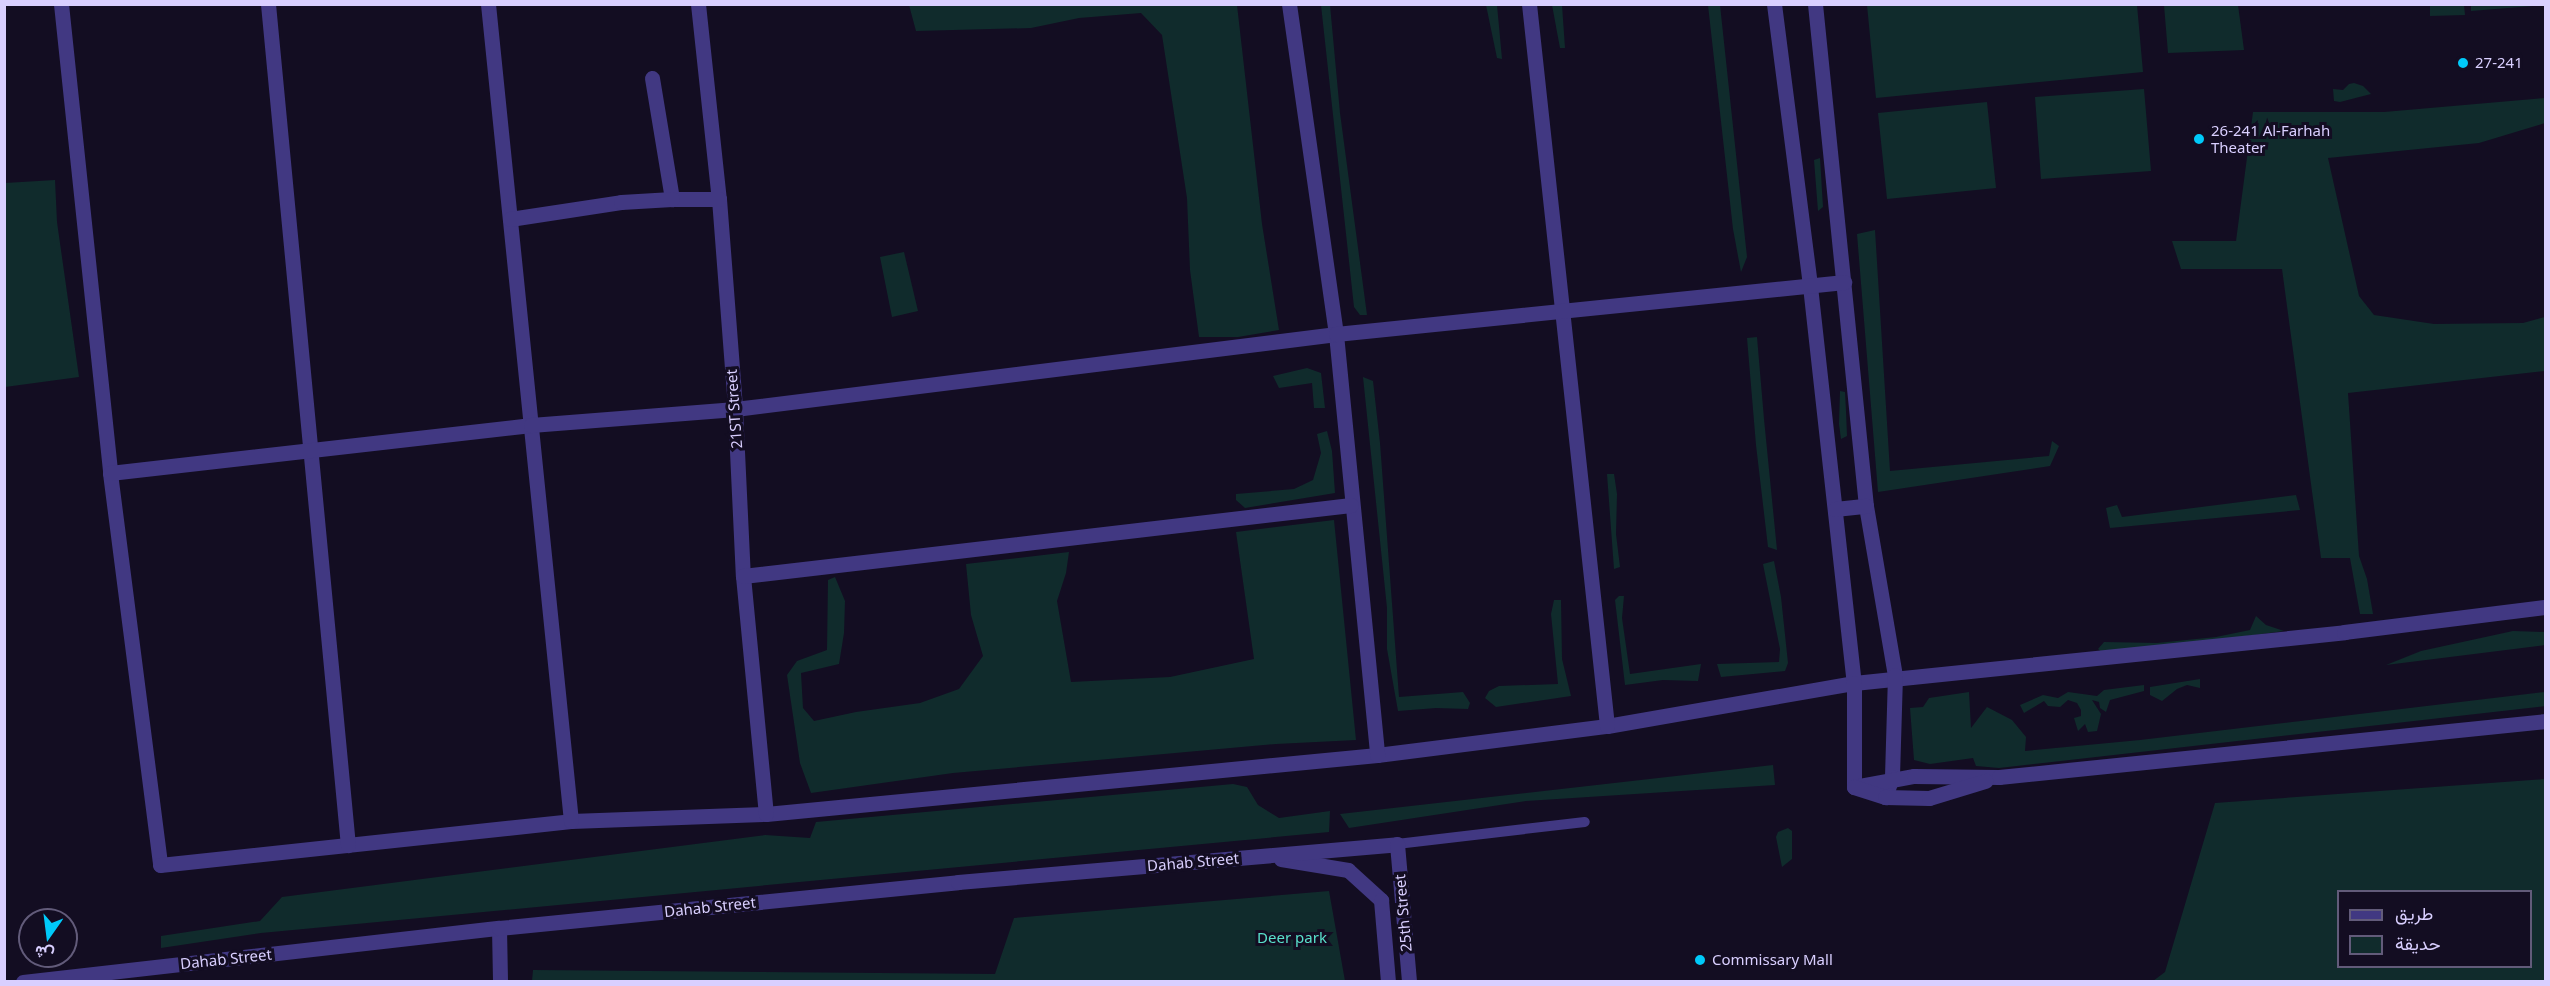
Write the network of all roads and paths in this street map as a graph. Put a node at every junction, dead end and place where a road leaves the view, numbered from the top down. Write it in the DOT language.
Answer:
graph roads {
  1 [pos="61,4"];
  2 [pos="268,4"];
  3 [pos="488,4"];
  4 [pos="698,4"];
  5 [pos="1289,4"];
  6 [pos="1528,4"];
  7 [pos="1774,4"];
  8 [pos="1815,4"];
  9 [pos="652,78"];
  10 [pos="672,199"];
  11 [pos="718,199"];
  12 [pos="510,219"];
  13 [pos="1844,282"];
  14 [pos="1810,286"];
  15 [pos="1564,312"];
  16 [pos="1336,334"];
  17 [pos="735,409"];
  18 [pos="531,425"];
  19 [pos="310,450"];
  20 [pos="110,473"];
  21 [pos="1351,505"];
  22 [pos="1866,506"];
  23 [pos="1834,509"];
  24 [pos="743,576"];
  25 [pos="2546,607"];
  26 [pos="1894,679"];
  27 [pos="1854,683"];
  28 [pos="2546,721"];
  29 [pos="1607,726"];
  30 [pos="1377,755"];
  31 [pos="1999,777"];
  32 [pos="1892,779"];
  33 [pos="1854,787"];
  34 [pos="1885,797"];
  35 [pos="766,814"];
  36 [pos="571,821"];
  37 [pos="1585,822"];
  38 [pos="1398,844"];
  39 [pos="348,845"];
  40 [pos="1258,856"];
  41 [pos="499,928"];
  42 [pos="23,981"];
  43 [pos="500,981"];
  44 [pos="1388,981"];
  45 [pos="1409,981"];
  1 -- 20 [label="street"];
  2 -- 19 [label="street"];
  3 -- 12 [label="street"];
  4 -- 11 [label="street, 21ST Street"];
  5 -- 16 [label="street"];
  6 -- 15 [label="street"];
  7 -- 14 [label="street"];
  8 -- 13 [label="street"];
  9 -- 10 [label="street"];
  10 -- 11 [label="street"];
  10 -- 12 [label="street"];
  11 -- 17 [label="street, 21ST Street"];
  12 -- 18 [label="street"];
  13 -- 14 [label="street"];
  13 -- 22 [label="street"];
  14 -- 15 [label="street"];
  14 -- 23 [label="street"];
  15 -- 16 [label="street"];
  15 -- 29 [label="street"];
  16 -- 17 [label="street"];
  16 -- 21 [label="street"];
  17 -- 18 [label="street"];
  17 -- 24 [label="street, 21ST Street"];
  18 -- 19 [label="street"];
  18 -- 36 [label="street"];
  19 -- 20 [label="street"];
  19 -- 39 [label="street"];
  20 -- 39 [label="street"];
  21 -- 24 [label="street"];
  21 -- 30 [label="street"];
  22 -- 23 [label="street"];
  22 -- 26 [label="street"];
  23 -- 27 [label="street"];
  24 -- 35 [label="street, 21ST Street"];
  25 -- 26 [label="street"];
  26 -- 27 [label="street"];
  26 -- 32 [label="street"];
  27 -- 29 [label="street"];
  27 -- 33 [label="street"];
  28 -- 31 [label="street"];
  29 -- 30 [label="street"];
  30 -- 35 [label="street"];
  31 -- 32 [label="street"];
  31 -- 34 [label="street"];
  32 -- 33 [label="street"];
  32 -- 34 [label="street"];
  33 -- 34 [label="street"];
  35 -- 36 [label="street"];
  36 -- 39 [label="street"];
  37 -- 38 [label="lane"];
  38 -- 40 [label="street, Dahab Street"];
  38 -- 45 [label="street, 25th Street"];
  40 -- 41 [label="street, Dahab Street"];
  40 -- 44 [label="street, 25th Street"];
  41 -- 42 [label="street, Dahab Street"];
  41 -- 43 [label="street"];
}
